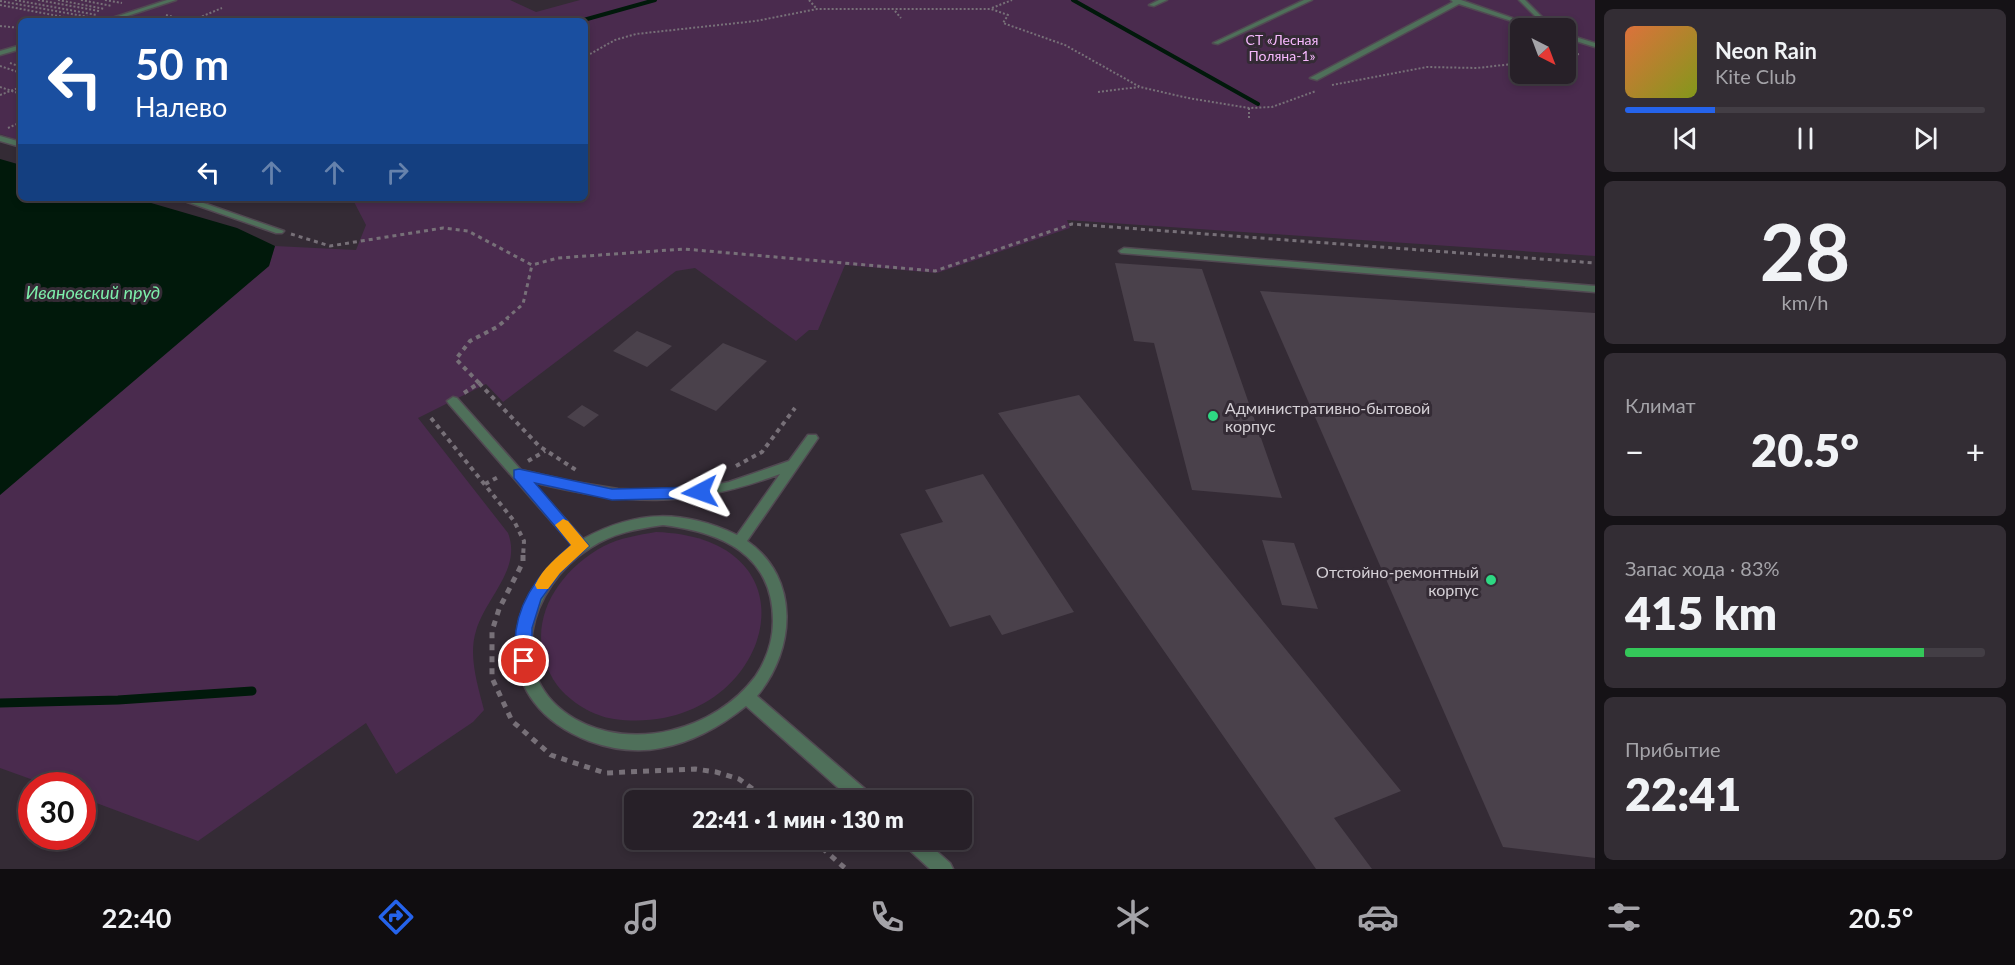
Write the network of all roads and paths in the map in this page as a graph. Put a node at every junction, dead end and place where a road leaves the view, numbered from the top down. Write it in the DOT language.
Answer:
graph roads {
  1 [pos="15,0"];
  2 [pos="38,0"];
  3 [pos="173,0"];
  4 [pos="809,0"];
  5 [pos="1011,0"];
  6 [pos="1164,0"];
  7 [pos="1310,0"];
  8 [pos="1522,0"];
  9 [pos="0,1"];
  10 [pos="1456,1"];
  11 [pos="1152,4"];
  12 [pos="0,5"];
  13 [pos="222,8"];
  14 [pos="817,9"];
  15 [pos="991,9"];
  16 [pos="894,11"];
  17 [pos="120,17"];
  18 [pos="69,18"];
  19 [pos="91,18"];
  20 [pos="100,18"];
  21 [pos="116,18"];
  22 [pos="198,18"];
  23 [pos="901,18"];
  24 [pos="1540,18"];
  25 [pos="1510,19"];
  26 [pos="0,26"];
  27 [pos="18,28"];
  28 [pos="1576,39"];
  29 [pos="1216,43"];
  30 [pos="1595,45"];
  31 [pos="18,48"];
  32 [pos="0,53"];
  33 [pos="590,54"];
  34 [pos="1510,64"];
  35 [pos="0,66"];
  36 [pos="18,72"];
  37 [pos="1314,78"];
  38 [pos="1328,86"];
  39 [pos="0,87"];
  40 [pos="1140,87"];
  41 [pos="18,88"];
  42 [pos="11,90"];
  43 [pos="1319,90"];
  44 [pos="1098,92"];
  45 [pos="18,93"];
  46 [pos="0,95"];
  47 [pos="1249,108"];
  48 [pos="1249,118"];
  49 [pos="0,138"];
  50 [pos="18,144"];
  51 [pos="189,201"];
  52 [pos="279,231"];
  53 [pos="1124,251"];
  54 [pos="1595,263"];
  55 [pos="532,265"];
  56 [pos="1595,289"];
  57 [pos="479,383"];
  58 [pos="453,401"];
  59 [pos="795,408"];
  60 [pos="431,418"];
  61 [pos="812,438"];
  62 [pos="794,464"];
  63 [pos="730,469"];
  64 [pos="579,471"];
  65 [pos="519,474"];
  66 [pos="740,542"];
  67 [pos="581,546"];
  68 [pos="492,678"];
  69 [pos="747,697"];
  70 [pos="695,769"];
  71 [pos="754,790"];
  72 [pos="853,790"];
  73 [pos="824,850"];
  74 [pos="922,850"];
  75 [pos="846,869"];
  76 [pos="944,869"];
  1 -- 20 [label="path"];
  2 -- 17 [label="path"];
  3 -- 17 [label="street"];
  4 -- 14 [label="path"];
  5 -- 15 [label="path"];
  6 -- 11 [label="street"];
  7 -- 29 [label="street"];
  8 -- 24 [label="street"];
  9 -- 19 [label="path"];
  10 -- 25 [label="street"];
  10 -- 37 [label="street"];
  12 -- 18 [label="path"];
  13 -- 22 [label="path"];
  14 -- 16 [label="path"];
  14 -- 33 [label="path"];
  15 -- 16 [label="path"];
  15 -- 40 [label="path"];
  16 -- 23 [label="path"];
  17 -- 21 [label="street"];
  26 -- 27 [label="path"];
  28 -- 30 [label="street"];
  31 -- 32 [label="street"];
  34 -- 38 [label="path"];
  35 -- 36 [label="path"];
  39 -- 42 [label="path"];
  40 -- 44 [label="path"];
  40 -- 47 [label="path"];
  41 -- 42 [label="path"];
  42 -- 45 [label="path"];
  42 -- 46 [label="path"];
  43 -- 47 [label="path"];
  47 -- 48 [label="path"];
  49 -- 50 [label="street"];
  51 -- 52 [label="street"];
  52 -- 55 [label="path"];
  53 -- 56 [label="street"];
  54 -- 55 [label="path"];
  55 -- 57 [label="path"];
  57 -- 58 [label="path"];
  57 -- 64 [label="path"];
  58 -- 65 [label="street"];
  59 -- 63 [label="path"];
  60 -- 68 [label="path"];
  61 -- 62 [label="street"];
  62 -- 65 [label="street"];
  62 -- 66 [label="street"];
  65 -- 67 [label="street"];
  66 -- 67 [label="street"];
  66 -- 69 [label="street"];
  67 -- 69 [label="street"];
  69 -- 72 [label="street"];
  70 -- 71 [label="path"];
  73 -- 75 [label="path"];
  74 -- 76 [label="street"];
}
